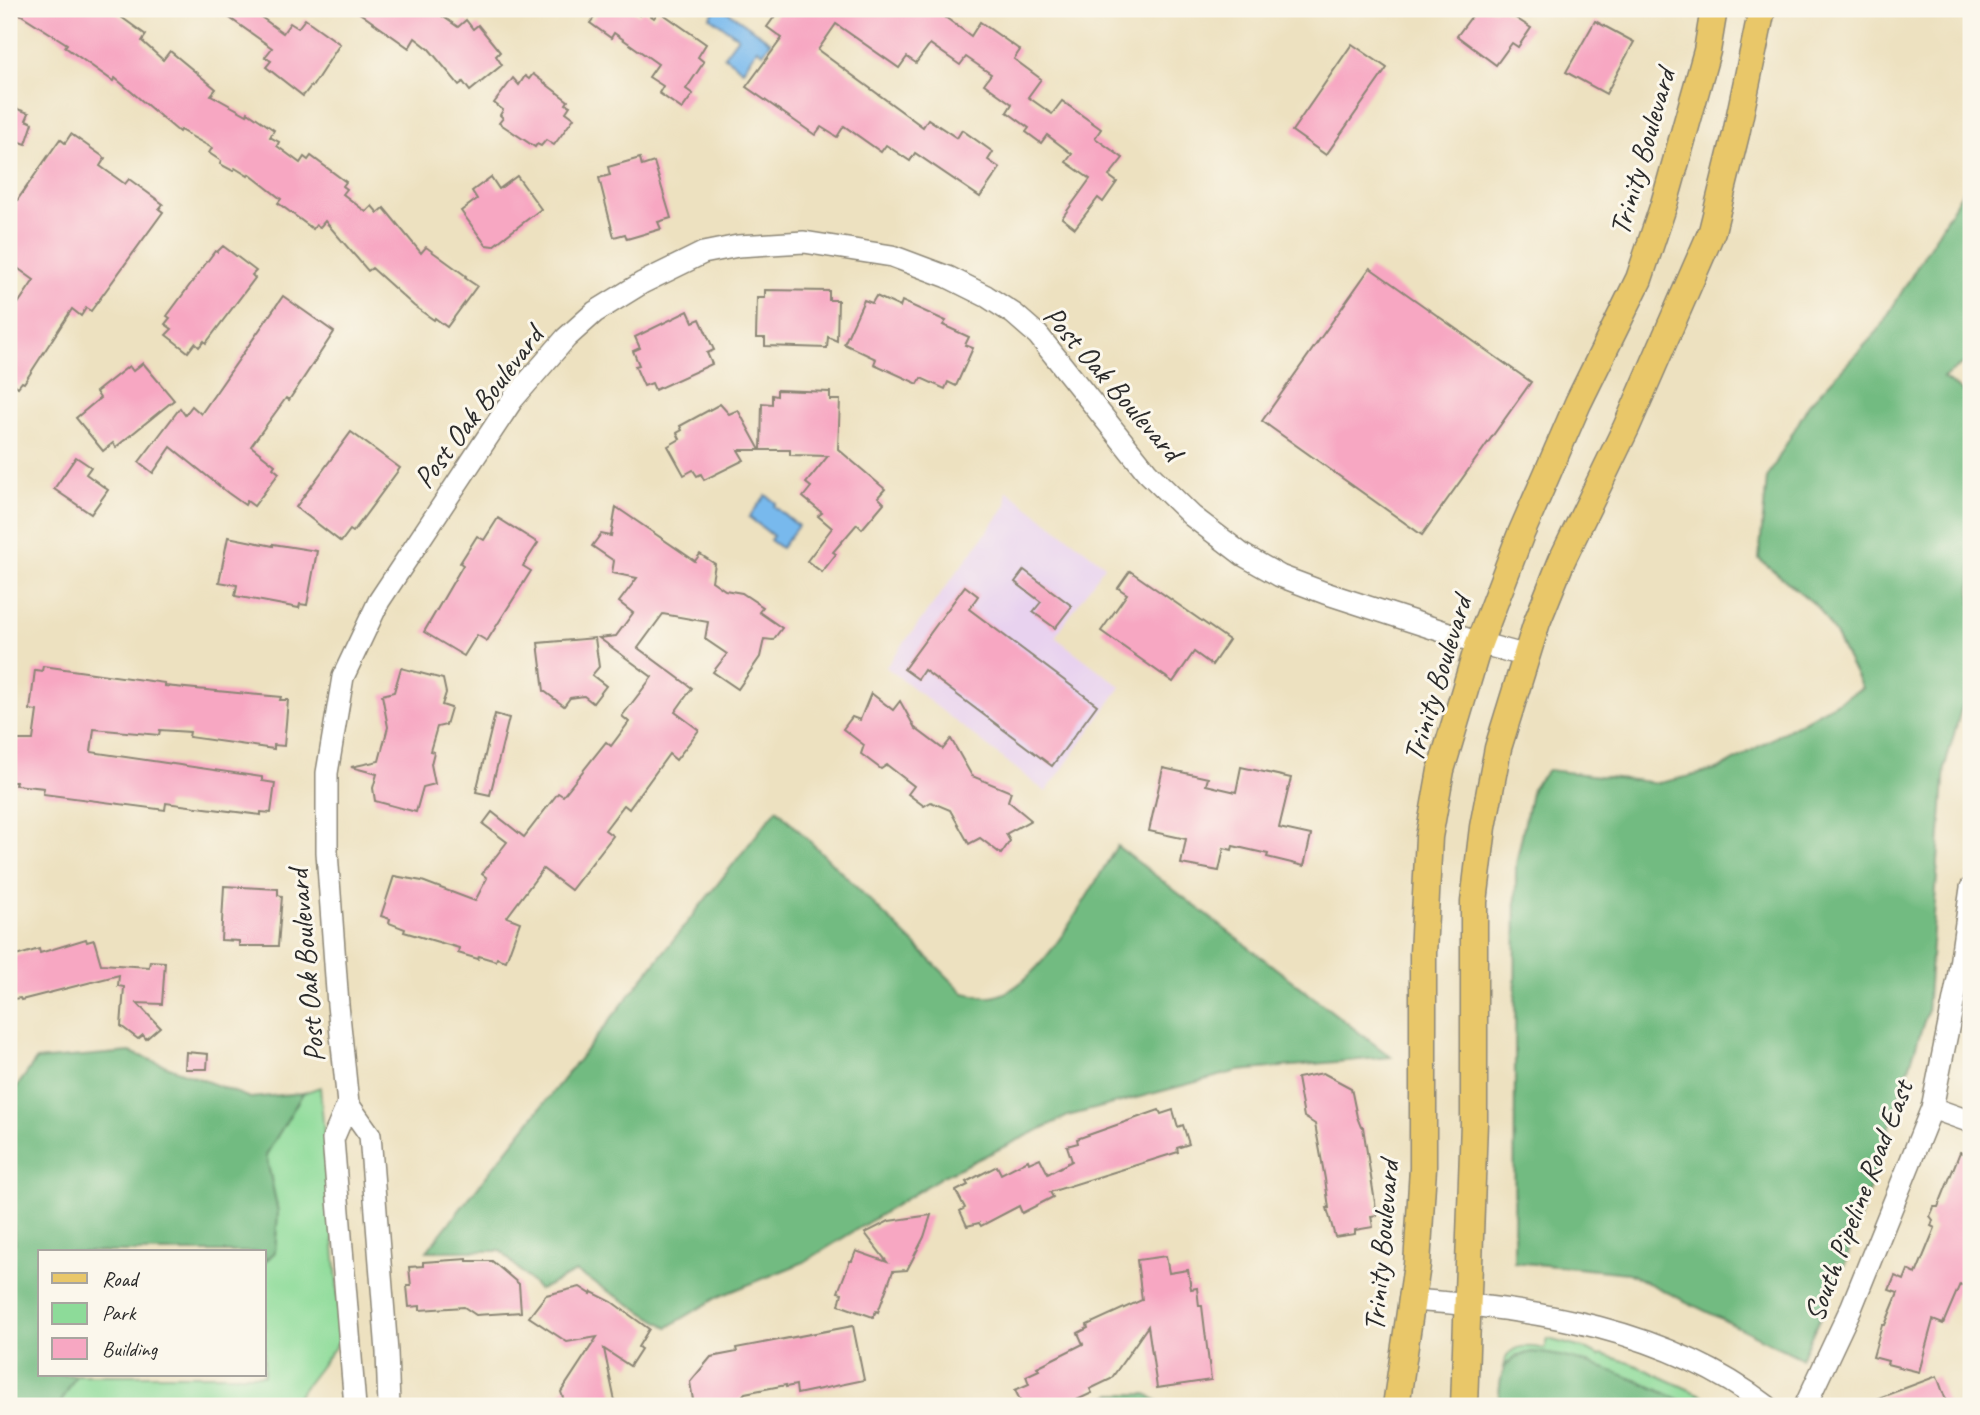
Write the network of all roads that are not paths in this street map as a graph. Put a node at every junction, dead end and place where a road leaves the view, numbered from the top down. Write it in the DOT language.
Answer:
graph roads {
  1 [pos="1714,9"];
  2 [pos="1762,9"];
  3 [pos="1479,643"];
  4 [pos="1527,656"];
  5 [pos="1971,887"];
  6 [pos="348,1104"];
  7 [pos="1932,1108"];
  8 [pos="1971,1122"];
  9 [pos="1412,1300"];
  10 [pos="1468,1304"];
  11 [pos="355,1406"];
  12 [pos="389,1406"];
  13 [pos="1396,1406"];
  14 [pos="1464,1406"];
  15 [pos="1767,1406"];
  16 [pos="1805,1406"];
  1 -- 3 [label="main road, Trinity Boulevard"];
  2 -- 4 [label="main road"];
  3 -- 4 [label="street, Post Oak Boulevard"];
  3 -- 6 [label="street, Post Oak Boulevard"];
  3 -- 9 [label="main road, Trinity Boulevard"];
  4 -- 10 [label="main road"];
  5 -- 7 [label="street, South Pipeline Road East"];
  6 -- 11 [label="street, Post Oak Boulevard"];
  6 -- 12 [label="street, Post Oak Boulevard"];
  7 -- 8 [label="street"];
  7 -- 16 [label="street, South Pipeline Road East"];
  9 -- 10 [label="street"];
  9 -- 13 [label="main road, Trinity Boulevard"];
  10 -- 14 [label="main road"];
  10 -- 15 [label="street"];
}
